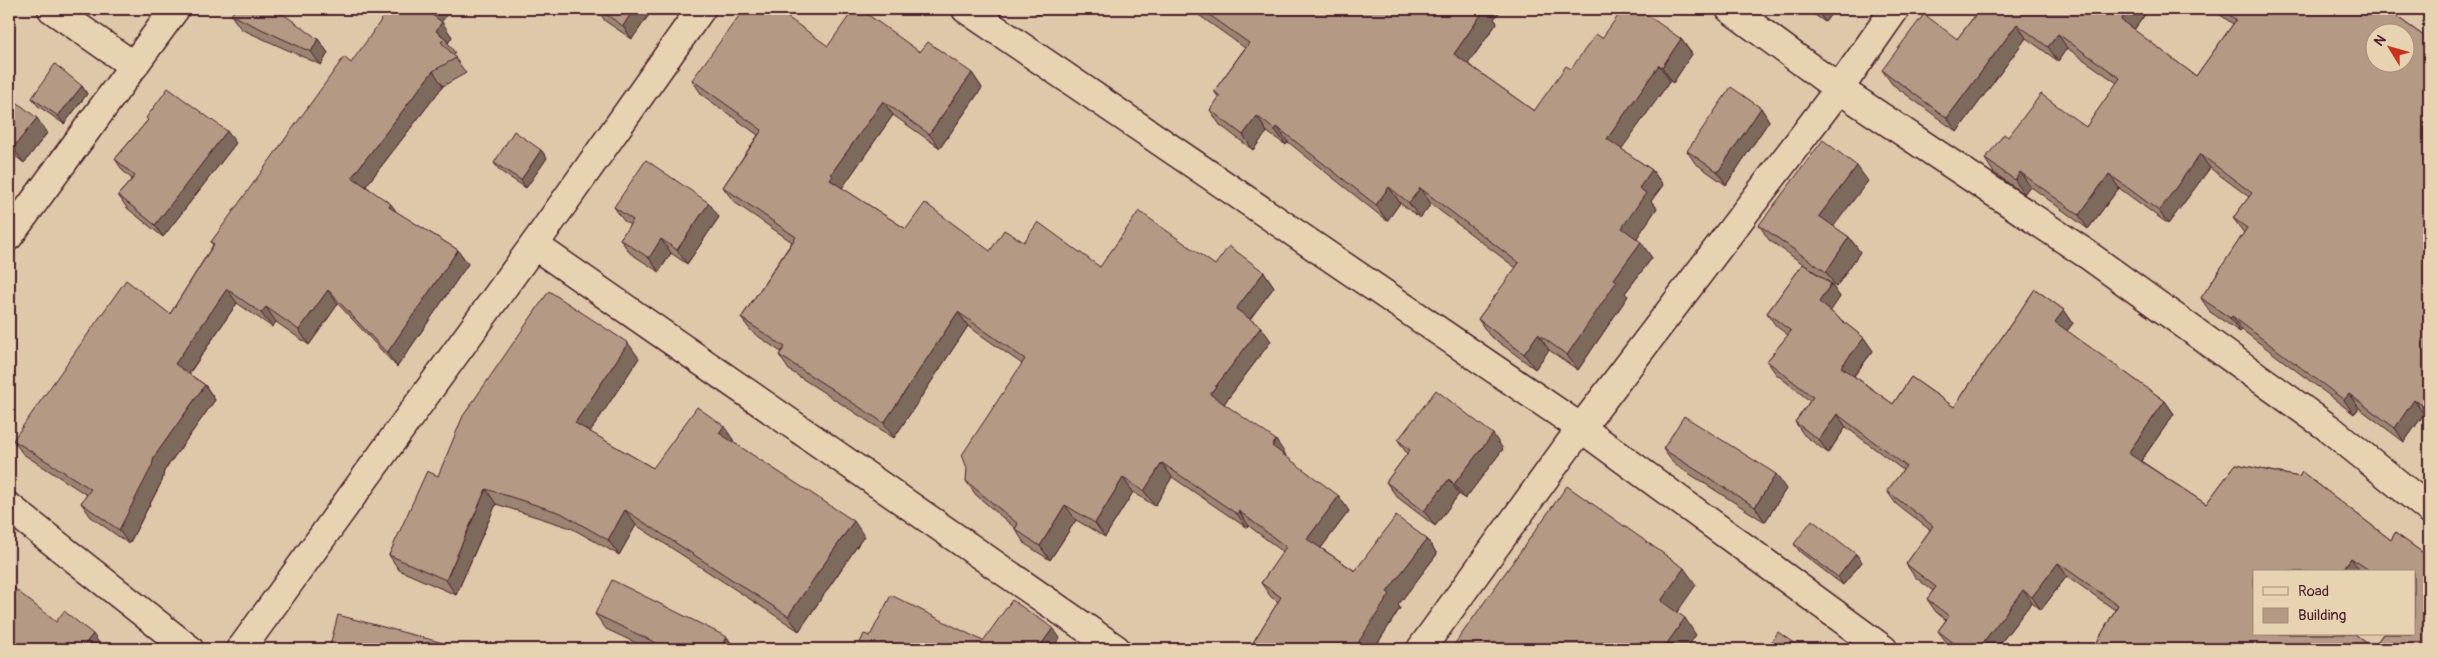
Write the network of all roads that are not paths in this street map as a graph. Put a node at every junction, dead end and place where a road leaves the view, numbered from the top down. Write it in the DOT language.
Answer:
graph roads {
  1 [pos="52,9"];
  2 [pos="174,9"];
  3 [pos="701,9"];
  4 [pos="966,9"];
  5 [pos="1730,9"];
  6 [pos="1896,9"];
  7 [pos="134,66"];
  8 [pos="1839,89"];
  9 [pos="9,236"];
  10 [pos="534,245"];
  11 [pos="1581,428"];
  12 [pos="9,507"];
  13 [pos="2429,509"];
  14 [pos="189,649"];
  15 [pos="241,649"];
  16 [pos="1116,649"];
  17 [pos="1421,649"];
  18 [pos="1883,649"];
  1 -- 7 [label="street"];
  2 -- 7 [label="street"];
  3 -- 10 [label="street"];
  4 -- 11 [label="street"];
  5 -- 8 [label="street"];
  6 -- 8 [label="street"];
  7 -- 9 [label="street"];
  8 -- 11 [label="street"];
  8 -- 13 [label="street"];
  10 -- 15 [label="street"];
  10 -- 16 [label="street"];
  11 -- 17 [label="street"];
  11 -- 18 [label="street"];
  12 -- 14 [label="street"];
}
